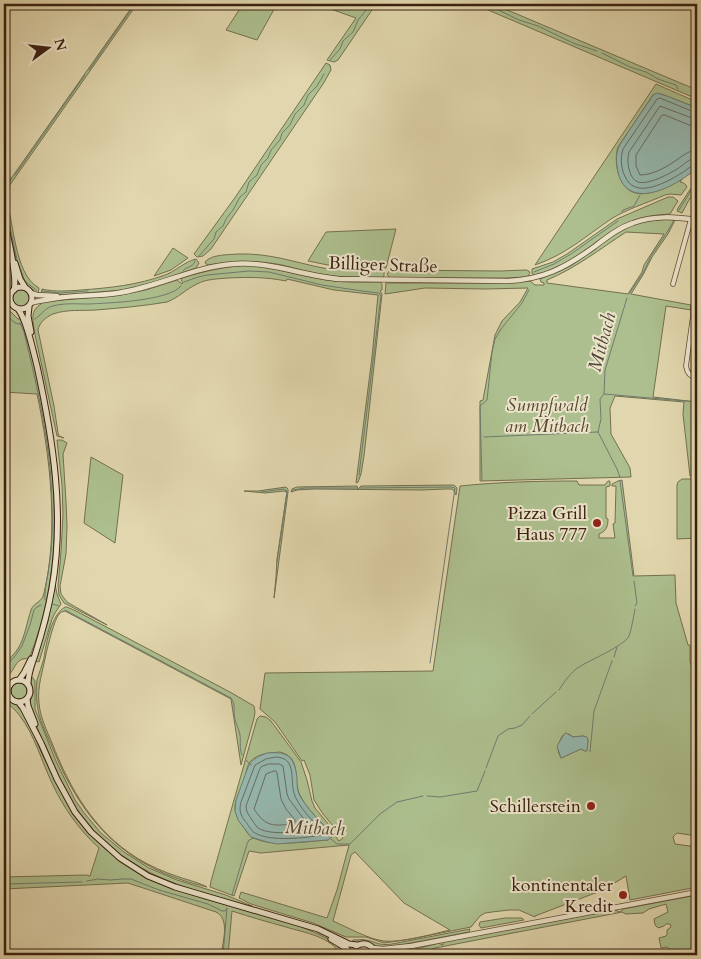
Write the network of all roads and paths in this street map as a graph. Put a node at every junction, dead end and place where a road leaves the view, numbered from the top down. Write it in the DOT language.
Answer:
graph roads {
  1 [pos="4,219"];
  2 [pos="691,219"];
  3 [pos="697,220"];
  4 [pos="10,246"];
  5 [pos="673,284"];
  6 [pos="25,287"];
  7 [pos="13,291"];
  8 [pos="31,293"];
  9 [pos="4,295"];
  10 [pos="64,297"];
  11 [pos="697,299"];
  12 [pos="4,301"];
  13 [pos="12,304"];
  14 [pos="30,305"];
  15 [pos="697,305"];
  16 [pos="18,309"];
  17 [pos="693,316"];
  18 [pos="34,355"];
  19 [pos="697,378"];
  20 [pos="38,642"];
  21 [pos="19,680"];
  22 [pos="11,683"];
  23 [pos="4,684"];
  24 [pos="28,684"];
  25 [pos="6,692"];
  26 [pos="27,699"];
  27 [pos="19,702"];
  28 [pos="41,743"];
  29 [pos="697,892"];
  30 [pos="311,928"];
  31 [pos="357,945"];
  32 [pos="411,946"];
  33 [pos="373,948"];
  34 [pos="352,955"];
  35 [pos="376,955"];
  36 [pos="388,955"];
  1 -- 4 [label="main road"];
  2 -- 3 [label="street, Billiger Straße"];
  2 -- 5 [label="street"];
  2 -- 10 [label="street, Billiger Straße"];
  4 -- 6 [label="main road"];
  4 -- 7 [label="main road"];
  6 -- 7 [label="main road"];
  6 -- 8 [label="main road"];
  7 -- 9 [label="street"];
  7 -- 13 [label="main road"];
  8 -- 10 [label="street, Billiger Straße"];
  8 -- 14 [label="main road"];
  10 -- 14 [label="street, Billiger Straße"];
  11 -- 17 [label="street"];
  12 -- 13 [label="street"];
  13 -- 16 [label="main road"];
  14 -- 16 [label="main road"];
  14 -- 18 [label="main road"];
  15 -- 17 [label="street"];
  16 -- 18 [label="main road"];
  17 -- 19 [label="street"];
  18 -- 20 [label="main road"];
  20 -- 21 [label="main road"];
  20 -- 24 [label="main road"];
  21 -- 22 [label="main road"];
  21 -- 24 [label="main road"];
  22 -- 23 [label="main road"];
  22 -- 25 [label="main road"];
  24 -- 26 [label="main road"];
  25 -- 27 [label="main road"];
  26 -- 27 [label="main road"];
  26 -- 28 [label="main road"];
  27 -- 28 [label="main road"];
  28 -- 30 [label="main road"];
  29 -- 32 [label="street"];
  30 -- 31 [label="main road"];
  30 -- 34 [label="main road"];
  31 -- 33 [label="main road"];
  31 -- 34 [label="main road"];
  32 -- 33 [label="street"];
  32 -- 35 [label="street"];
  32 -- 36 [label="street"];
  33 -- 35 [label="main road"];
}
